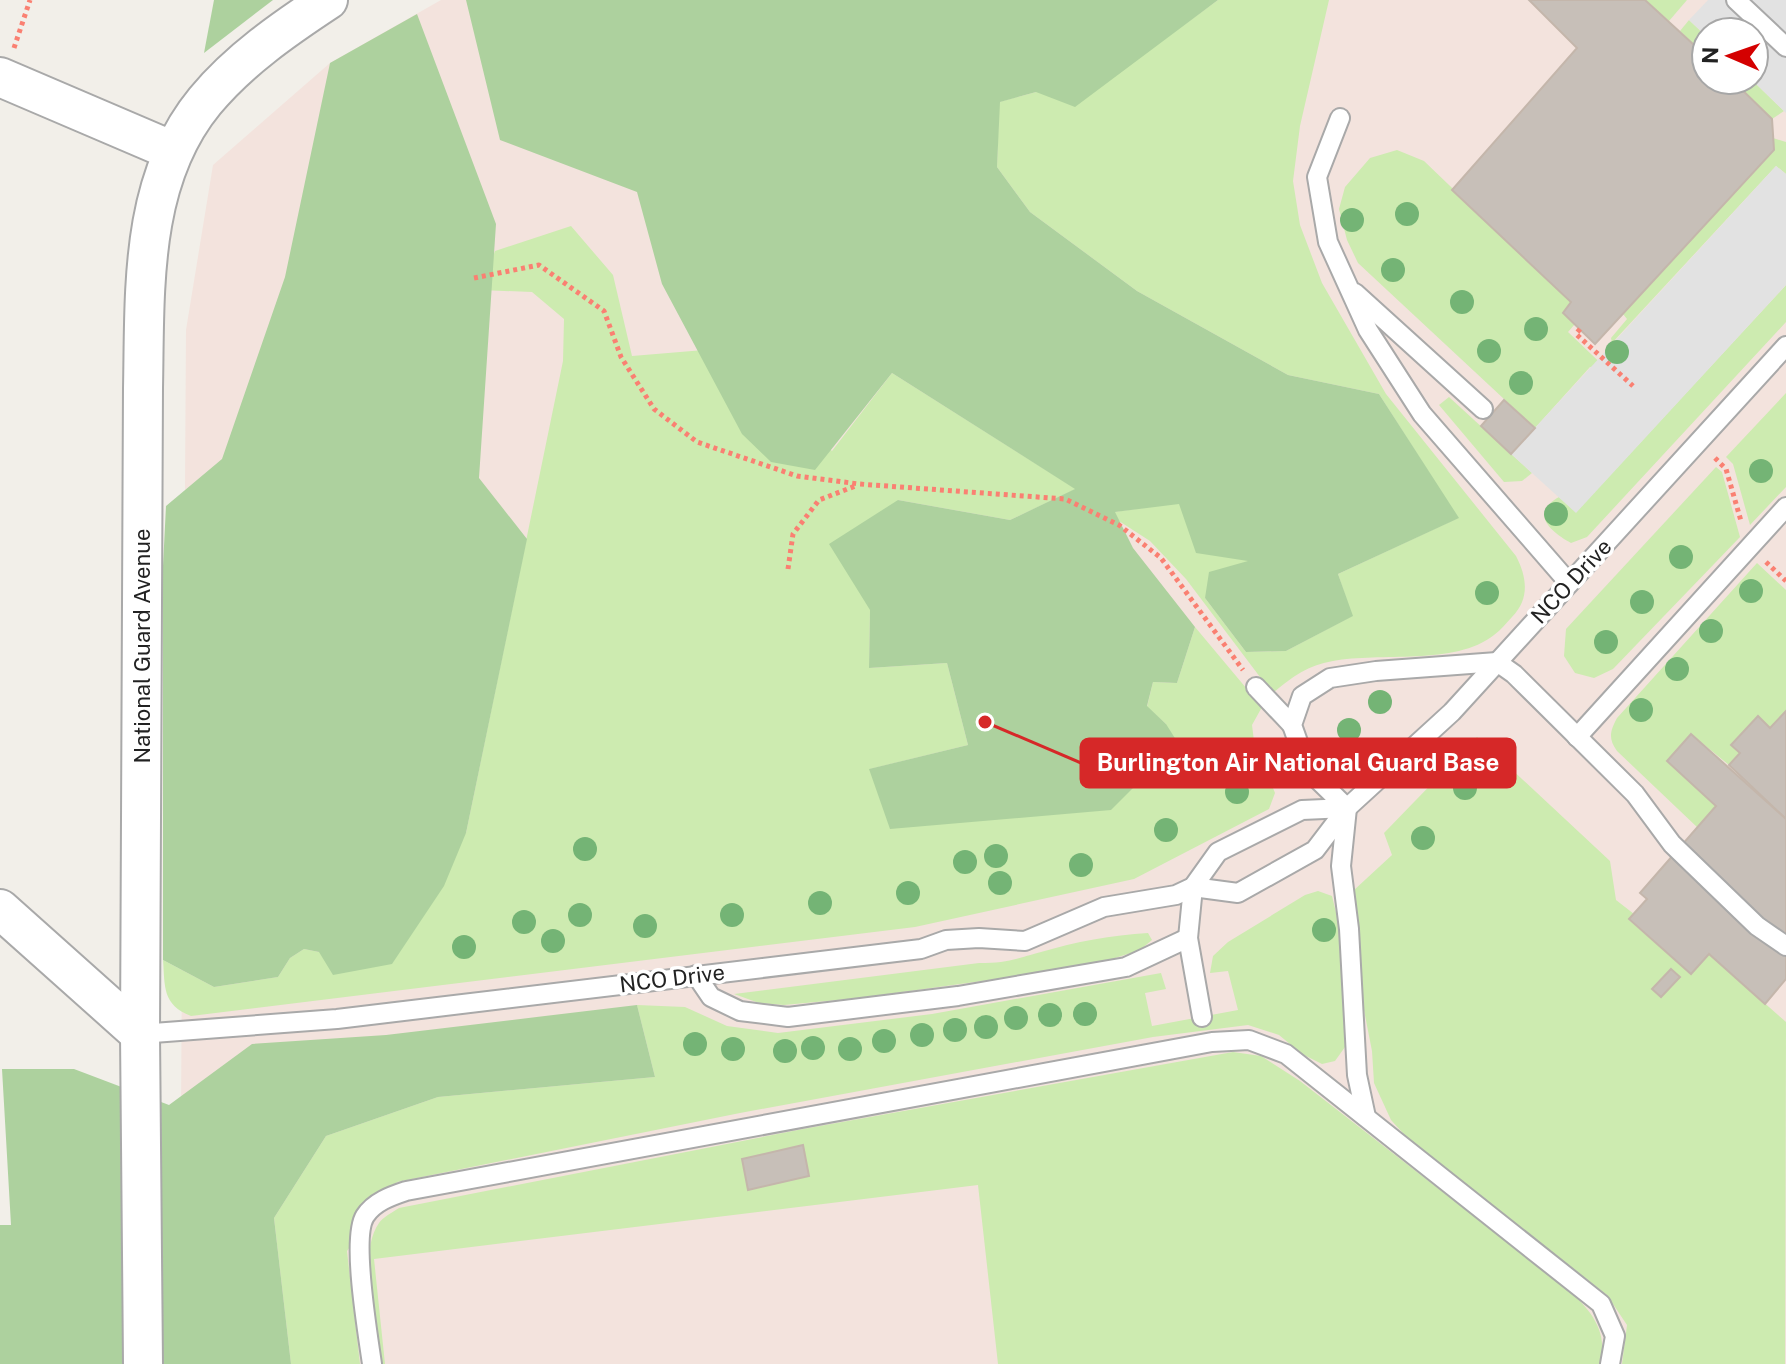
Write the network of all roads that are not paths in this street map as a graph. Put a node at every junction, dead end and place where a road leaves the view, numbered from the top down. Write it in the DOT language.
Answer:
graph roads {
  1 [pos="328,0"];
  2 [pos="1736,0"];
  3 [pos="1786,47"];
  4 [pos="2,78"];
  5 [pos="1340,118"];
  6 [pos="173,151"];
  7 [pos="1349,288"];
  8 [pos="1786,346"];
  9 [pos="1483,409"];
  10 [pos="1786,507"];
  11 [pos="1569,583"];
  12 [pos="1497,662"];
  13 [pos="1256,687"];
  14 [pos="1292,725"];
  15 [pos="1577,737"];
  16 [pos="1347,808"];
  17 [pos="1193,887"];
  18 [pos="0,909"];
  19 [pos="1188,938"];
  20 [pos="1786,946"];
  21 [pos="696,975"];
  22 [pos="1202,1017"];
  23 [pos="140,1034"];
  24 [pos="1366,1117"];
  25 [pos="143,1364"];
  26 [pos="372,1364"];
  27 [pos="1610,1364"];
  1 -- 6 [label="street, National Guard Avenue"];
  2 -- 3 [label="lane"];
  4 -- 6 [label="street"];
  5 -- 7 [label="lane"];
  6 -- 23 [label="street, National Guard Avenue"];
  7 -- 9 [label="lane"];
  7 -- 11 [label="lane"];
  8 -- 11 [label="lane, NCO Drive"];
  10 -- 15 [label="lane"];
  11 -- 12 [label="lane, NCO Drive"];
  12 -- 14 [label="lane"];
  12 -- 15 [label="lane"];
  12 -- 16 [label="lane, NCO Drive"];
  13 -- 14 [label="lane"];
  14 -- 16 [label="lane"];
  15 -- 20 [label="lane"];
  16 -- 17 [label="lane"];
  16 -- 17 [label="lane, NCO Drive"];
  16 -- 24 [label="lane"];
  17 -- 19 [label="lane"];
  17 -- 21 [label="lane, NCO Drive"];
  18 -- 23 [label="street"];
  19 -- 21 [label="lane"];
  19 -- 22 [label="lane"];
  21 -- 23 [label="lane, NCO Drive"];
  23 -- 25 [label="street, National Guard Avenue"];
  24 -- 26 [label="lane"];
  24 -- 27 [label="lane"];
}
